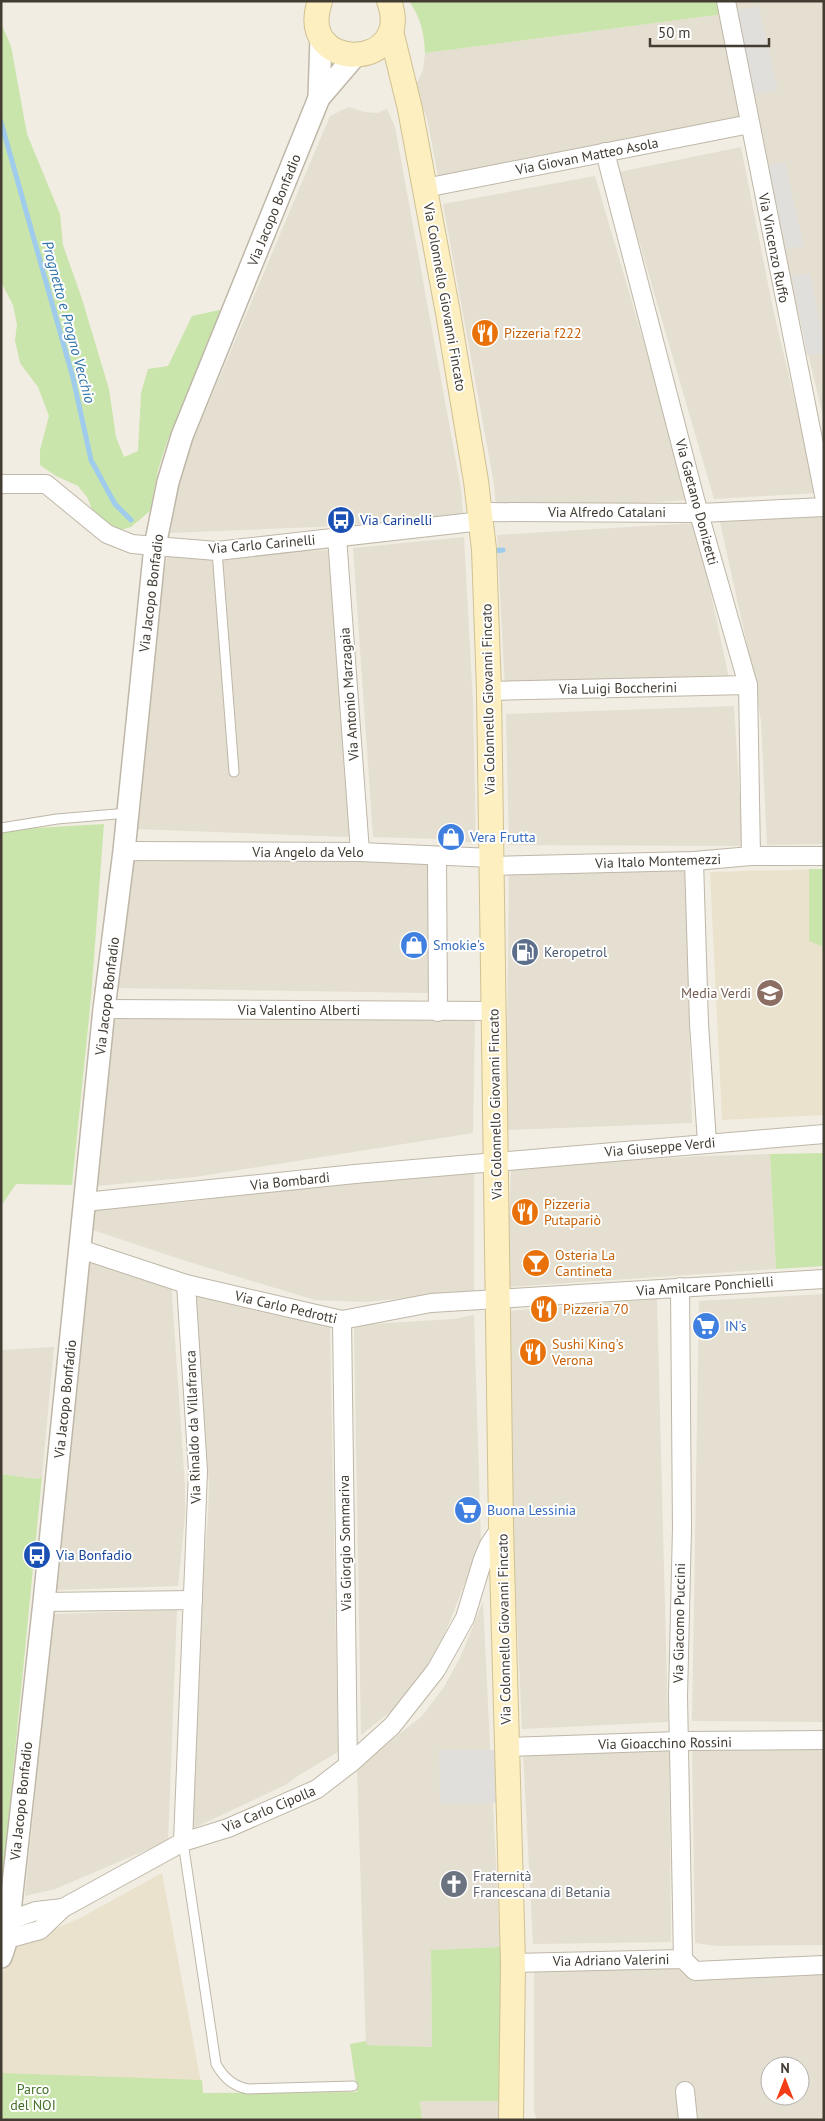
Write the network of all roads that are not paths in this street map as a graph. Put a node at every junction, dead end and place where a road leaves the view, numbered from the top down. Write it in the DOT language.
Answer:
graph roads {
  1 [pos="320,1"];
  2 [pos="389,1"];
  3 [pos="726,1"];
  4 [pos="391,31"];
  5 [pos="322,37"];
  6 [pos="358,56"];
  7 [pos="407,94"];
  8 [pos="319,98"];
  9 [pos="750,124"];
  10 [pos="605,152"];
  11 [pos="425,188"];
  12 [pos="1,484"];
  13 [pos="824,495"];
  14 [pos="824,507"];
  15 [pos="700,513"];
  16 [pos="481,517"];
  17 [pos="337,537"];
  18 [pos="155,546"];
  19 [pos="217,551"];
  20 [pos="748,685"];
  21 [pos="489,691"];
  22 [pos="234,772"];
  23 [pos="128,813"];
  24 [pos="1,828"];
  25 [pos="124,851"];
  26 [pos="360,852"];
  27 [pos="437,856"];
  28 [pos="751,856"];
  29 [pos="824,856"];
  30 [pos="492,862"];
  31 [pos="694,862"];
  32 [pos="104,1009"];
  33 [pos="494,1011"];
  34 [pos="438,1012"];
  35 [pos="824,1134"];
  36 [pos="706,1142"];
  37 [pos="496,1161"];
  38 [pos="85,1202"];
  39 [pos="80,1249"];
  40 [pos="824,1279"];
  41 [pos="186,1284"];
  42 [pos="680,1287"];
  43 [pos="497,1299"];
  44 [pos="342,1320"];
  45 [pos="501,1527"];
  46 [pos="193,1600"];
  47 [pos="44,1602"];
  48 [pos="824,1740"];
  49 [pos="679,1741"];
  50 [pos="507,1747"];
  51 [pos="348,1765"];
  52 [pos="182,1842"];
  53 [pos="5,1939"];
  54 [pos="683,1959"];
  55 [pos="513,1963"];
  56 [pos="824,1965"];
  57 [pos="353,2086"];
  58 [pos="685,2091"];
  59 [pos="511,2120"];
  60 [pos="688,2120"];
  1 -- 5 [label="main road"];
  2 -- 4 [label="main road, Via Colonnello Giovanni Fincato"];
  3 -- 9 [label="street, Via Vincenzo Ruffo"];
  4 -- 6 [label="main road"];
  4 -- 7 [label="main road, Via Colonnello Giovanni Fincato"];
  5 -- 6 [label="main road"];
  5 -- 8 [label="street, Via Jacopo Bonfadio"];
  6 -- 7 [label="main road"];
  6 -- 8 [label="street, Via Jacopo Bonfadio"];
  7 -- 11 [label="main road, Via Colonnello Giovanni Fincato"];
  8 -- 18 [label="street, Via Jacopo Bonfadio"];
  9 -- 10 [label="street, Via Giovan Matteo Asola"];
  9 -- 13 [label="street, Via Vincenzo Ruffo"];
  10 -- 11 [label="street, Via Giovan Matteo Asola"];
  10 -- 15 [label="street, Via Gaetano Donizetti"];
  11 -- 16 [label="main road, Via Colonnello Giovanni Fincato"];
  12 -- 18 [label="street, Via Carlo Carinelli"];
  14 -- 15 [label="street, Via Alfredo Catalani"];
  15 -- 16 [label="street, Via Alfredo Catalani"];
  15 -- 20 [label="street, Via Gaetano Donizetti"];
  16 -- 17 [label="street, Via Carlo Carinelli"];
  16 -- 21 [label="main road, Via Colonnello Giovanni Fincato"];
  17 -- 19 [label="street, Via Carlo Carinelli"];
  17 -- 26 [label="street, Via Antonio Marzagaia"];
  18 -- 19 [label="street, Via Carlo Carinelli"];
  18 -- 23 [label="street, Via Jacopo Bonfadio"];
  19 -- 22 [label="lane"];
  20 -- 21 [label="street, Via Luigi Boccherini"];
  20 -- 28 [label="street, Via Gaetano Donizetti"];
  21 -- 30 [label="main road, Via Colonnello Giovanni Fincato"];
  23 -- 24 [label="lane"];
  23 -- 25 [label="street, Via Jacopo Bonfadio"];
  25 -- 26 [label="street, Via Angelo da Velo"];
  25 -- 32 [label="street, Via Jacopo Bonfadio"];
  26 -- 27 [label="street, Via Angelo da Velo"];
  27 -- 30 [label="street, Via Angelo da Velo"];
  27 -- 34 [label="street"];
  28 -- 29 [label="street, Via Italo Montemezzi"];
  28 -- 31 [label="street, Via Italo Montemezzi"];
  30 -- 31 [label="street, Via Italo Montemezzi"];
  30 -- 33 [label="main road, Via Colonnello Giovanni Fincato"];
  31 -- 36 [label="street"];
  32 -- 34 [label="street, Via Valentino Alberti"];
  32 -- 38 [label="street, Via Jacopo Bonfadio"];
  33 -- 34 [label="street, Via Valentino Alberti"];
  33 -- 37 [label="main road, Via Colonnello Giovanni Fincato"];
  35 -- 36 [label="street, Via Giuseppe Verdi"];
  36 -- 37 [label="street, Via Giuseppe Verdi"];
  37 -- 38 [label="street, Via Bombardi"];
  37 -- 43 [label="main road, Via Colonnello Giovanni Fincato"];
  38 -- 39 [label="street, Via Jacopo Bonfadio"];
  39 -- 41 [label="street, Via Carlo Pedrotti"];
  39 -- 47 [label="street, Via Jacopo Bonfadio"];
  40 -- 42 [label="street, Via Amilcare Ponchielli"];
  41 -- 44 [label="street, Via Carlo Pedrotti"];
  41 -- 46 [label="street, Via Rinaldo da Villafranca"];
  42 -- 43 [label="street, Via Amilcare Ponchielli"];
  42 -- 49 [label="street, Via Giacomo Puccini"];
  43 -- 44 [label="street, Via Carlo Pedrotti"];
  43 -- 45 [label="main road, Via Colonnello Giovanni Fincato"];
  44 -- 51 [label="street, Via Giorgio Sommariva"];
  45 -- 50 [label="main road, Via Colonnello Giovanni Fincato"];
  45 -- 51 [label="street, Via Carlo Cipolla"];
  46 -- 47 [label="street"];
  46 -- 52 [label="street, Via Rinaldo da Villafranca"];
  47 -- 53 [label="street, Via Jacopo Bonfadio"];
  48 -- 49 [label="street, Via Gioacchino Rossini"];
  49 -- 50 [label="street, Via Gioacchino Rossini"];
  49 -- 54 [label="street, Via Giacomo Puccini"];
  50 -- 55 [label="main road, Via Colonnello Giovanni Fincato"];
  51 -- 52 [label="street, Via Carlo Cipolla"];
  52 -- 53 [label="street, Via Carlo Cipolla"];
  52 -- 57 [label="lane"];
  54 -- 55 [label="street, Via Adriano Valerini"];
  54 -- 56 [label="street, Via Adriano Valerini"];
  55 -- 59 [label="main road, Via Colonnello Giovanni Fincato"];
  58 -- 60 [label="street"];
}
